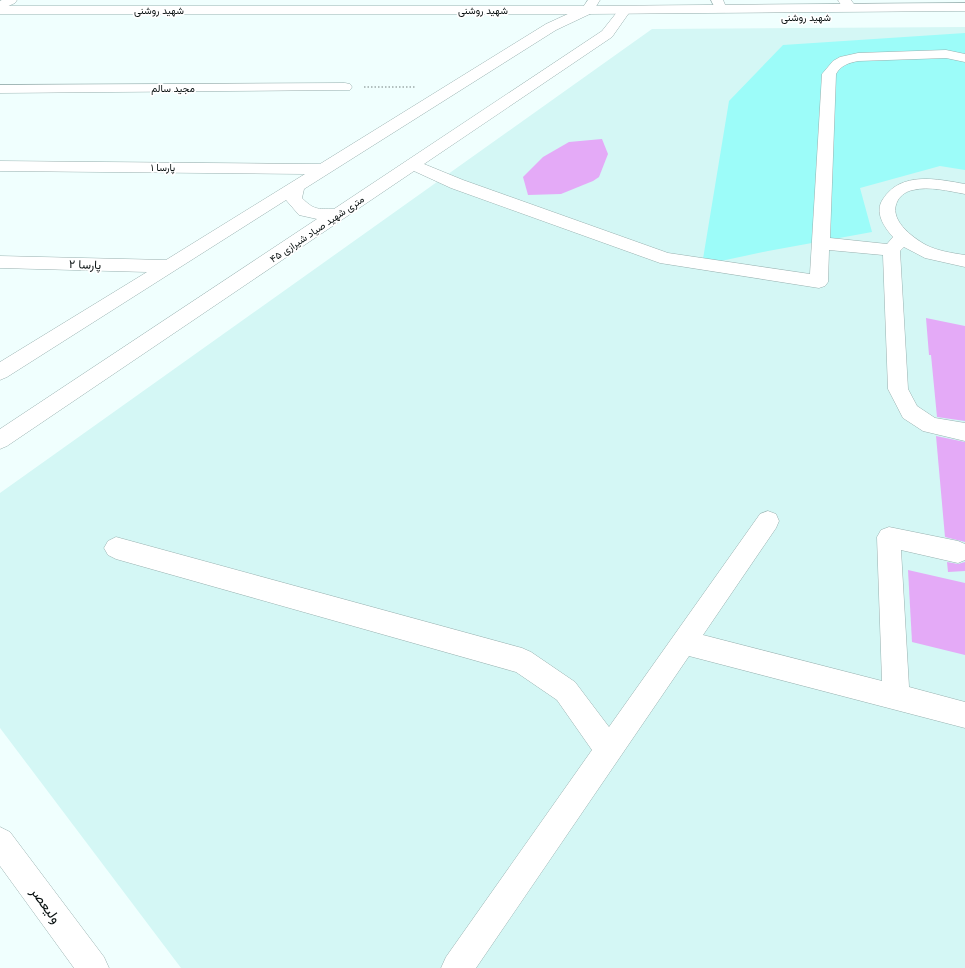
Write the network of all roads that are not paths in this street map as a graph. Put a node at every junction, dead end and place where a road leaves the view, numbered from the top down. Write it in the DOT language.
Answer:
graph roads {
  1 [pos="11,0"];
  2 [pos="847,4"];
  3 [pos="591,5"];
  4 [pos="719,5"];
  5 [pos="0,6"];
  6 [pos="965,7"];
  7 [pos="0,10"];
  8 [pos="948,12"];
  9 [pos="623,14"];
  10 [pos="965,16"];
  11 [pos="0,18"];
  12 [pos="572,18"];
  13 [pos="965,58"];
  14 [pos="345,87"];
  15 [pos="0,89"];
  16 [pos="413,165"];
  17 [pos="0,166"];
  18 [pos="325,169"];
  19 [pos="297,187"];
  20 [pos="965,188"];
  21 [pos="340,214"];
  22 [pos="821,243"];
  23 [pos="897,244"];
  24 [pos="965,261"];
  25 [pos="0,262"];
  26 [pos="169,266"];
  27 [pos="0,372"];
  28 [pos="965,432"];
  29 [pos="0,440"];
  30 [pos="768,521"];
  31 [pos="116,548"];
  32 [pos="958,552"];
  33 [pos="684,642"];
  34 [pos="896,697"];
  35 [pos="965,715"];
  36 [pos="608,751"];
  37 [pos="0,842"];
  38 [pos="93,968"];
  39 [pos="457,968"];
  1 -- 5 [label="street"];
  2 -- 4 [label="street, شهید روشنی"];
  2 -- 8 [label="street, شهید روشنی"];
  3 -- 7 [label="street, شهید روشنی"];
  3 -- 9 [label="street, شهید روشنی"];
  3 -- 12 [label="street"];
  4 -- 9 [label="street, شهید روشنی"];
  6 -- 8 [label="street, شهید روشنی"];
  8 -- 9 [label="street, شهید روشنی"];
  8 -- 10 [label="street, شهید روشنی"];
  9 -- 12 [label="street, شهید روشنی"];
  9 -- 16 [label="street, ۴۵ متری شهید صیاد شیرازی"];
  11 -- 12 [label="street, شهید روشنی"];
  12 -- 18 [label="street"];
  13 -- 22 [label="street"];
  14 -- 15 [label="street, مجید سالم"];
  16 -- 21 [label="street, ۴۵ متری شهید صیاد شیرازی"];
  16 -- 22 [label="street"];
  17 -- 18 [label="street, پارسا ۱"];
  18 -- 19 [label="street"];
  19 -- 21 [label="street"];
  19 -- 26 [label="street"];
  20 -- 23 [label="street"];
  21 -- 29 [label="street, ۴۵ متری شهید صیاد شیرازی"];
  22 -- 23 [label="street"];
  23 -- 24 [label="street"];
  23 -- 28 [label="street"];
  25 -- 26 [label="street, پارسا ۲"];
  26 -- 27 [label="street"];
  30 -- 33 [label="street"];
  31 -- 36 [label="street"];
  32 -- 34 [label="street"];
  33 -- 34 [label="street"];
  33 -- 36 [label="street"];
  34 -- 35 [label="street"];
  36 -- 39 [label="street"];
  37 -- 38 [label="street, ولیعصر"];
}
